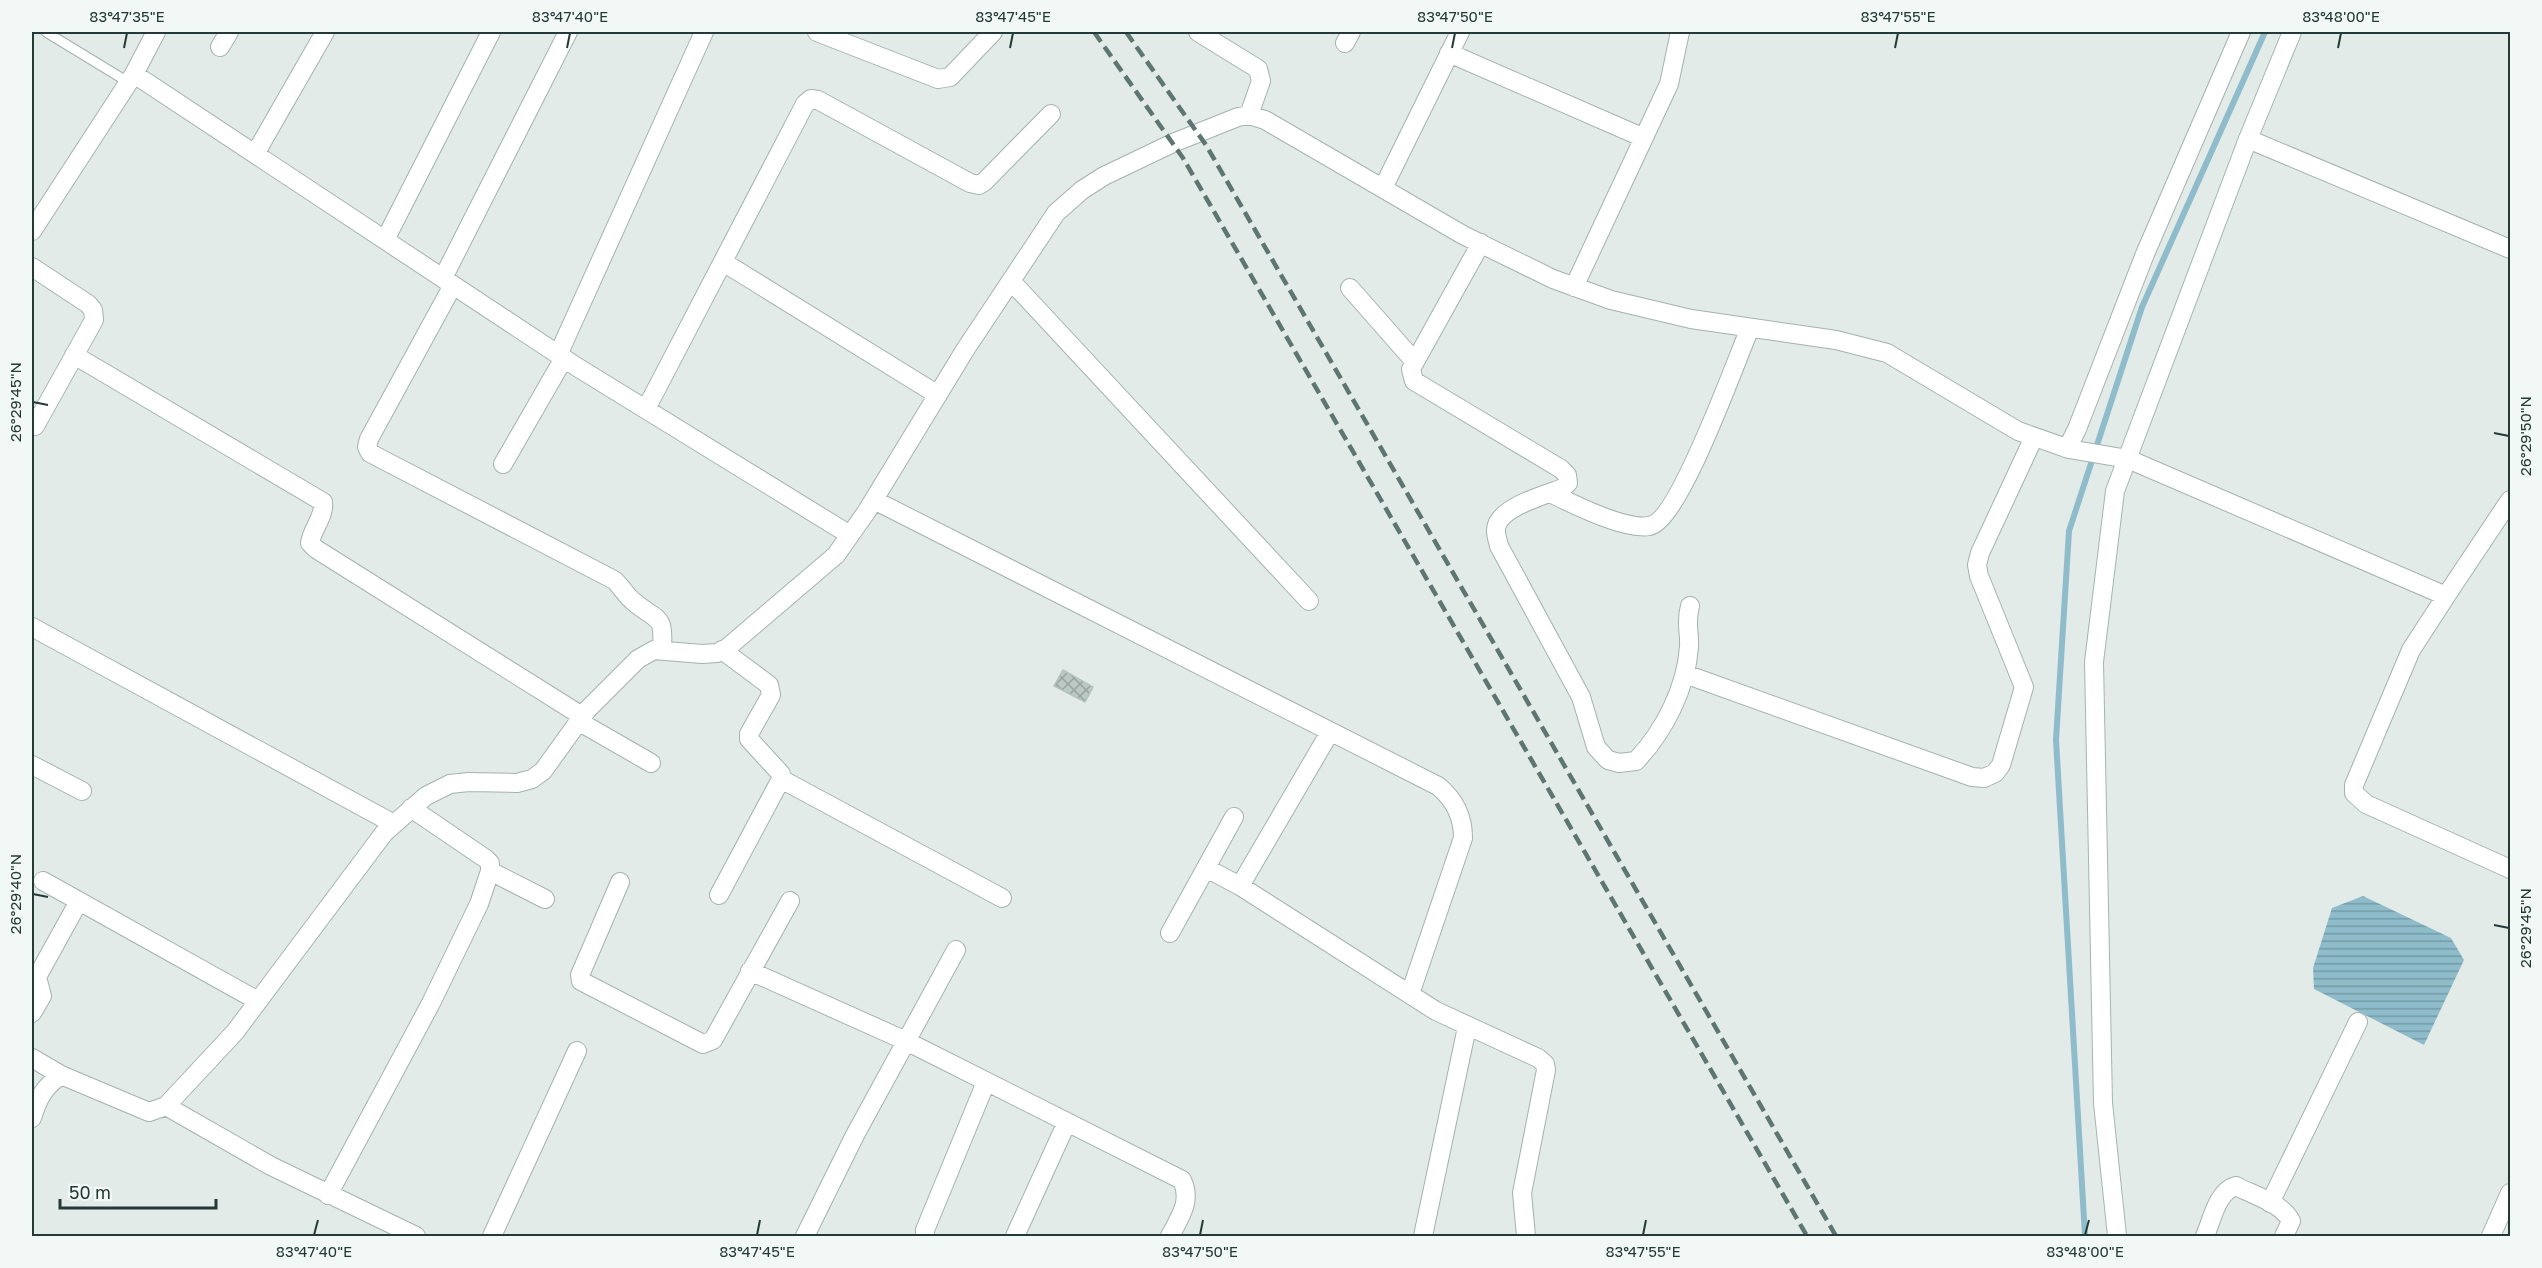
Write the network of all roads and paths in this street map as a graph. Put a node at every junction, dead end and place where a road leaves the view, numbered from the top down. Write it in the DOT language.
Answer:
graph roads {
  1 [pos="46,32"];
  2 [pos="156,32"];
  3 [pos="325,32"];
  4 [pos="490,32"];
  5 [pos="568,32"];
  6 [pos="704,32"];
  7 [pos="817,32"];
  8 [pos="993,32"];
  9 [pos="1198,32"];
  10 [pos="1460,32"];
  11 [pos="1680,32"];
  12 [pos="2241,32"];
  13 [pos="2292,32"];
  14 [pos="1449,52"];
  15 [pos="131,78"];
  16 [pos="1051,114"];
  17 [pos="1250,115"];
  18 [pos="1644,138"];
  19 [pos="2248,139"];
  20 [pos="255,154"];
  21 [pos="1383,188"];
  22 [pos="32,231"];
  23 [pos="385,240"];
  24 [pos="1481,243"];
  25 [pos="2511,249"];
  26 [pos="723,262"];
  27 [pos="32,267"];
  28 [pos="448,281"];
  29 [pos="1011,281"];
  30 [pos="1574,287"];
  31 [pos="1350,288"];
  32 [pos="1750,328"];
  33 [pos="74,356"];
  34 [pos="561,356"];
  35 [pos="1415,362"];
  36 [pos="938,395"];
  37 [pos="646,409"];
  38 [pos="35,426"];
  39 [pos="2034,437"];
  40 [pos="2067,449"];
  41 [pos="2128,459"];
  42 [pos="503,464"];
  43 [pos="1550,493"];
  44 [pos="874,500"];
  45 [pos="2511,500"];
  46 [pos="850,535"];
  47 [pos="2446,596"];
  48 [pos="1309,601"];
  49 [pos="1690,606"];
  50 [pos="32,627"];
  51 [pos="662,650"];
  52 [pos="722,650"];
  53 [pos="1685,674"];
  54 [pos="580,719"];
  55 [pos="1330,732"];
  56 [pos="651,763"];
  57 [pos="32,765"];
  58 [pos="781,779"];
  59 [pos="82,791"];
  60 [pos="411,808"];
  61 [pos="1234,817"];
  62 [pos="394,824"];
  63 [pos="1206,868"];
  64 [pos="2511,869"];
  65 [pos="490,871"];
  66 [pos="43,881"];
  67 [pos="620,882"];
  68 [pos="1240,886"];
  69 [pos="719,895"];
  70 [pos="1002,898"];
  71 [pos="545,899"];
  72 [pos="79,901"];
  73 [pos="790,901"];
  74 [pos="1170,933"];
  75 [pos="956,950"];
  76 [pos="750,971"];
  77 [pos="1410,994"];
  78 [pos="258,1001"];
  79 [pos="32,1013"];
  80 [pos="2358,1022"];
  81 [pos="1467,1027"];
  82 [pos="906,1041"];
  83 [pos="577,1052"];
  84 [pos="32,1058"];
  85 [pos="61,1075"];
  86 [pos="986,1082"];
  87 [pos="166,1106"];
  88 [pos="32,1118"];
  89 [pos="1067,1122"];
  90 [pos="2511,1193"];
  91 [pos="328,1195"];
  92 [pos="2270,1203"];
  93 [pos="416,1236"];
  94 [pos="492,1236"];
  95 [pos="806,1236"];
  96 [pos="925,1236"];
  97 [pos="1015,1236"];
  98 [pos="1170,1236"];
  99 [pos="1423,1236"];
  100 [pos="1526,1236"];
  101 [pos="2117,1236"];
  102 [pos="2205,1236"];
  103 [pos="2284,1236"];
  104 [pos="2492,1236"];
  1 -- 15 [label="lane"];
  2 -- 15 [label="street"];
  3 -- 20 [label="street"];
  4 -- 23 [label="street"];
  5 -- 28 [label="street"];
  6 -- 34 [label="street"];
  7 -- 8 [label="street"];
  9 -- 17 [label="street"];
  10 -- 14 [label="street"];
  11 -- 18 [label="street"];
  12 -- 40 [label="street"];
  13 -- 19 [label="street"];
  14 -- 18 [label="street"];
  14 -- 21 [label="street"];
  15 -- 20 [label="street"];
  15 -- 22 [label="street"];
  16 -- 26 [label="street"];
  17 -- 21 [label="street"];
  17 -- 29 [label="street"];
  18 -- 30 [label="street"];
  19 -- 25 [label="street"];
  19 -- 41 [label="street"];
  20 -- 23 [label="street"];
  21 -- 24 [label="street"];
  23 -- 28 [label="street"];
  24 -- 30 [label="street"];
  24 -- 35 [label="street"];
  26 -- 36 [label="street"];
  26 -- 37 [label="street"];
  27 -- 33 [label="street"];
  28 -- 34 [label="street"];
  28 -- 51 [label="street"];
  29 -- 36 [label="street"];
  29 -- 48 [label="street"];
  30 -- 32 [label="street"];
  31 -- 35 [label="street"];
  32 -- 39 [label="street"];
  32 -- 43 [label="street"];
  33 -- 38 [label="street"];
  33 -- 54 [label="street"];
  34 -- 37 [label="street"];
  34 -- 42 [label="street"];
  35 -- 43 [label="street"];
  36 -- 44 [label="street"];
  37 -- 46 [label="street"];
  39 -- 40 [label="street"];
  39 -- 53 [label="street"];
  40 -- 41 [label="street"];
  41 -- 47 [label="street"];
  41 -- 101 [label="street"];
  43 -- 53 [label="street"];
  44 -- 46 [label="street"];
  44 -- 55 [label="street"];
  45 -- 47 [label="street"];
  46 -- 52 [label="street"];
  47 -- 64 [label="street"];
  49 -- 53 [label="street"];
  50 -- 62 [label="street"];
  51 -- 52 [label="street"];
  51 -- 54 [label="street"];
  52 -- 58 [label="street"];
  54 -- 56 [label="street"];
  54 -- 60 [label="street"];
  55 -- 68 [label="street"];
  55 -- 77 [label="street"];
  57 -- 59 [label="street"];
  58 -- 69 [label="street"];
  58 -- 70 [label="street"];
  60 -- 62 [label="street"];
  60 -- 65 [label="street"];
  61 -- 63 [label="street"];
  62 -- 78 [label="street"];
  63 -- 68 [label="street"];
  63 -- 74 [label="street"];
  65 -- 71 [label="street"];
  65 -- 91 [label="street"];
  66 -- 72 [label="street"];
  67 -- 76 [label="street"];
  68 -- 77 [label="street"];
  72 -- 78 [label="street"];
  72 -- 79 [label="street"];
  73 -- 76 [label="street"];
  75 -- 82 [label="street"];
  76 -- 82 [label="street"];
  77 -- 81 [label="street"];
  78 -- 87 [label="street"];
  80 -- 92 [label="street"];
  81 -- 99 [label="street"];
  81 -- 100 [label="street"];
  82 -- 86 [label="street"];
  82 -- 95 [label="street"];
  83 -- 94 [label="street"];
  84 -- 85 [label="street"];
  85 -- 87 [label="street"];
  85 -- 88 [label="street"];
  86 -- 89 [label="street"];
  86 -- 96 [label="street"];
  87 -- 91 [label="street"];
  89 -- 97 [label="street"];
  89 -- 98 [label="street"];
  90 -- 104 [label="street"];
  91 -- 93 [label="street"];
  92 -- 102 [label="street"];
  92 -- 103 [label="street"];
}
